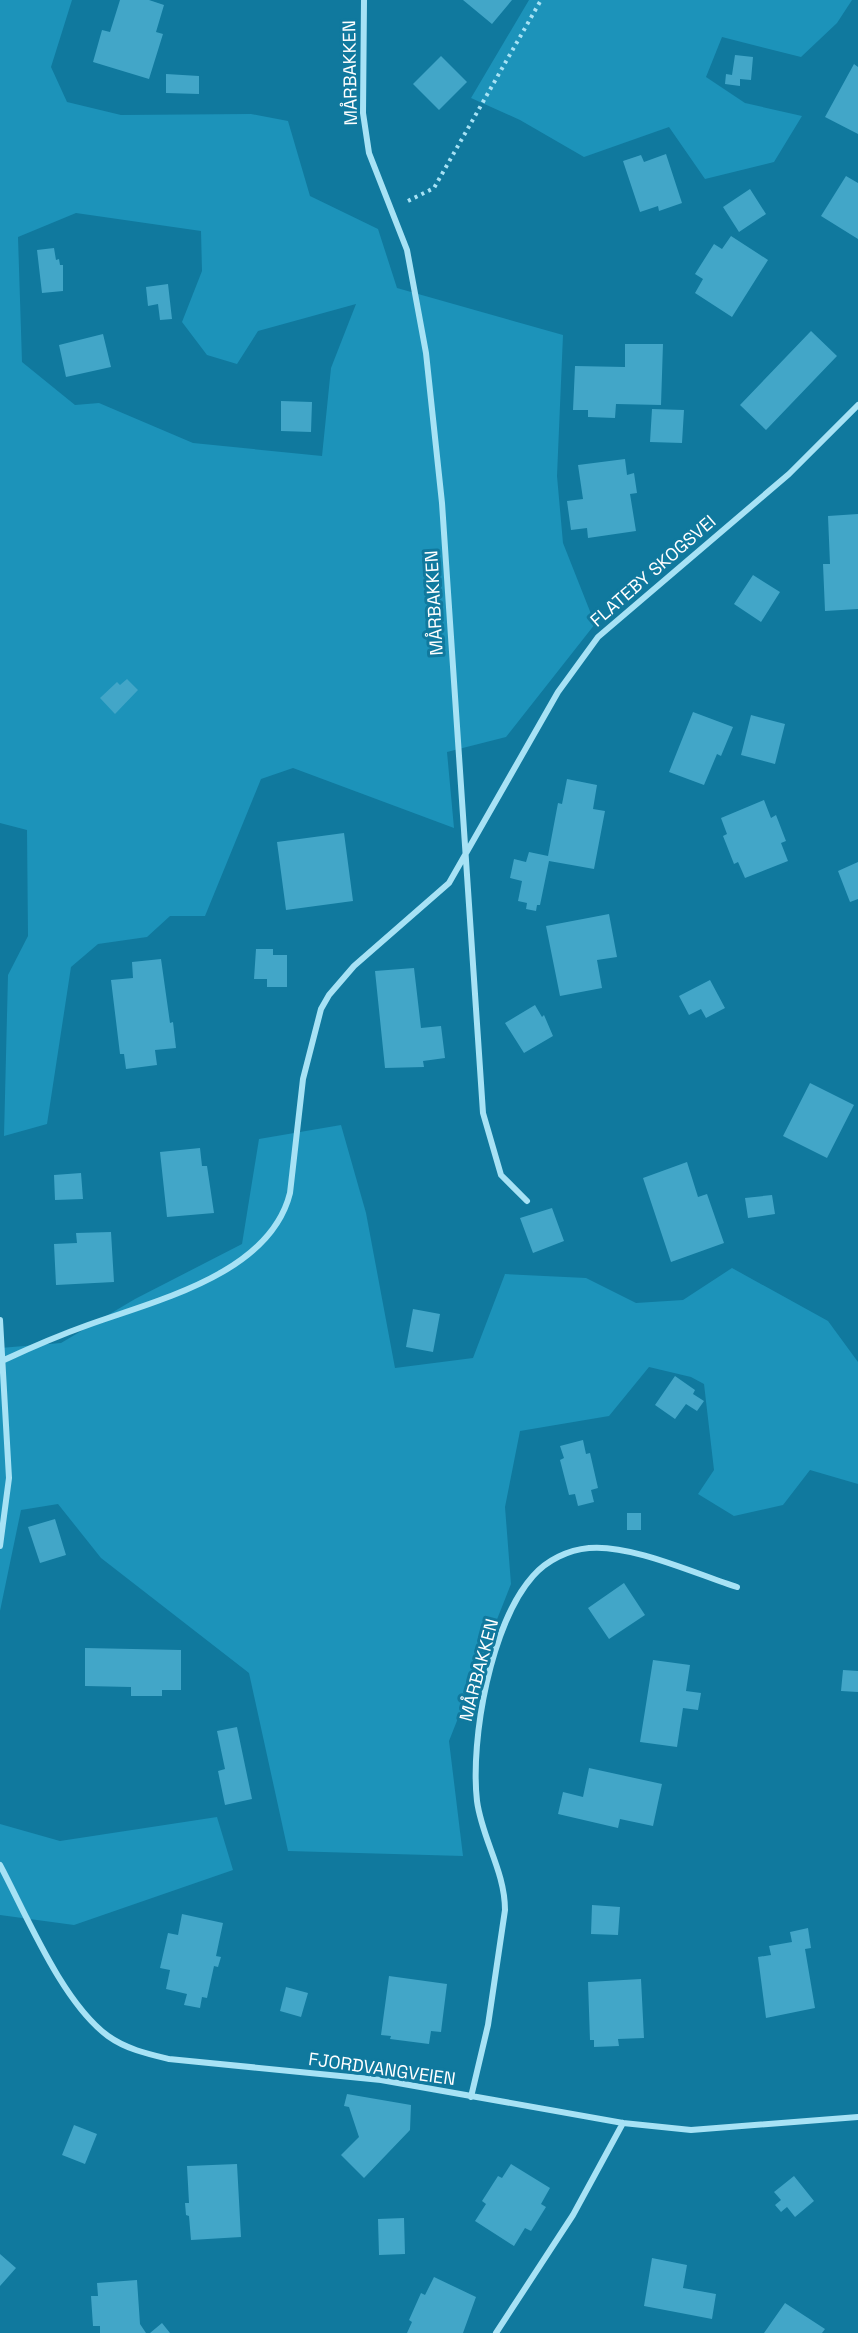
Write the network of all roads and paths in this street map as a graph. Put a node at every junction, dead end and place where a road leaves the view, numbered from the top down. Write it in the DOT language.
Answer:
graph roads {
  1 [pos="364,0"];
  2 [pos="541,0"];
  3 [pos="391,209"];
  4 [pos="858,405"];
  5 [pos="465,850"];
  6 [pos="527,1201"];
  7 [pos="0,1320"];
  8 [pos="4,1360"];
  9 [pos="0,1546"];
  10 [pos="737,1587"];
  11 [pos="0,1865"];
  12 [pos="471,2097"];
  13 [pos="858,2117"];
  14 [pos="623,2123"];
  15 [pos="496,2333"];
  1 -- 3 [label="street, MÅRBAKKEN"];
  2 -- 3 [label="path"];
  3 -- 5 [label="street, MÅRBAKKEN"];
  4 -- 5 [label="street, FLATEBY SKOGSVEI"];
  5 -- 6 [label="street, MÅRBAKKEN"];
  5 -- 8 [label="street, FLATEBY SKOGSVEI"];
  7 -- 8 [label="street"];
  8 -- 9 [label="street"];
  10 -- 12 [label="street, MÅRBAKKEN"];
  11 -- 12 [label="street, FJORDVANGVEIEN"];
  12 -- 14 [label="street, FJORDVANGVEIEN"];
  13 -- 14 [label="street, FJORDVANGVEIEN"];
  14 -- 15 [label="street"];
}
